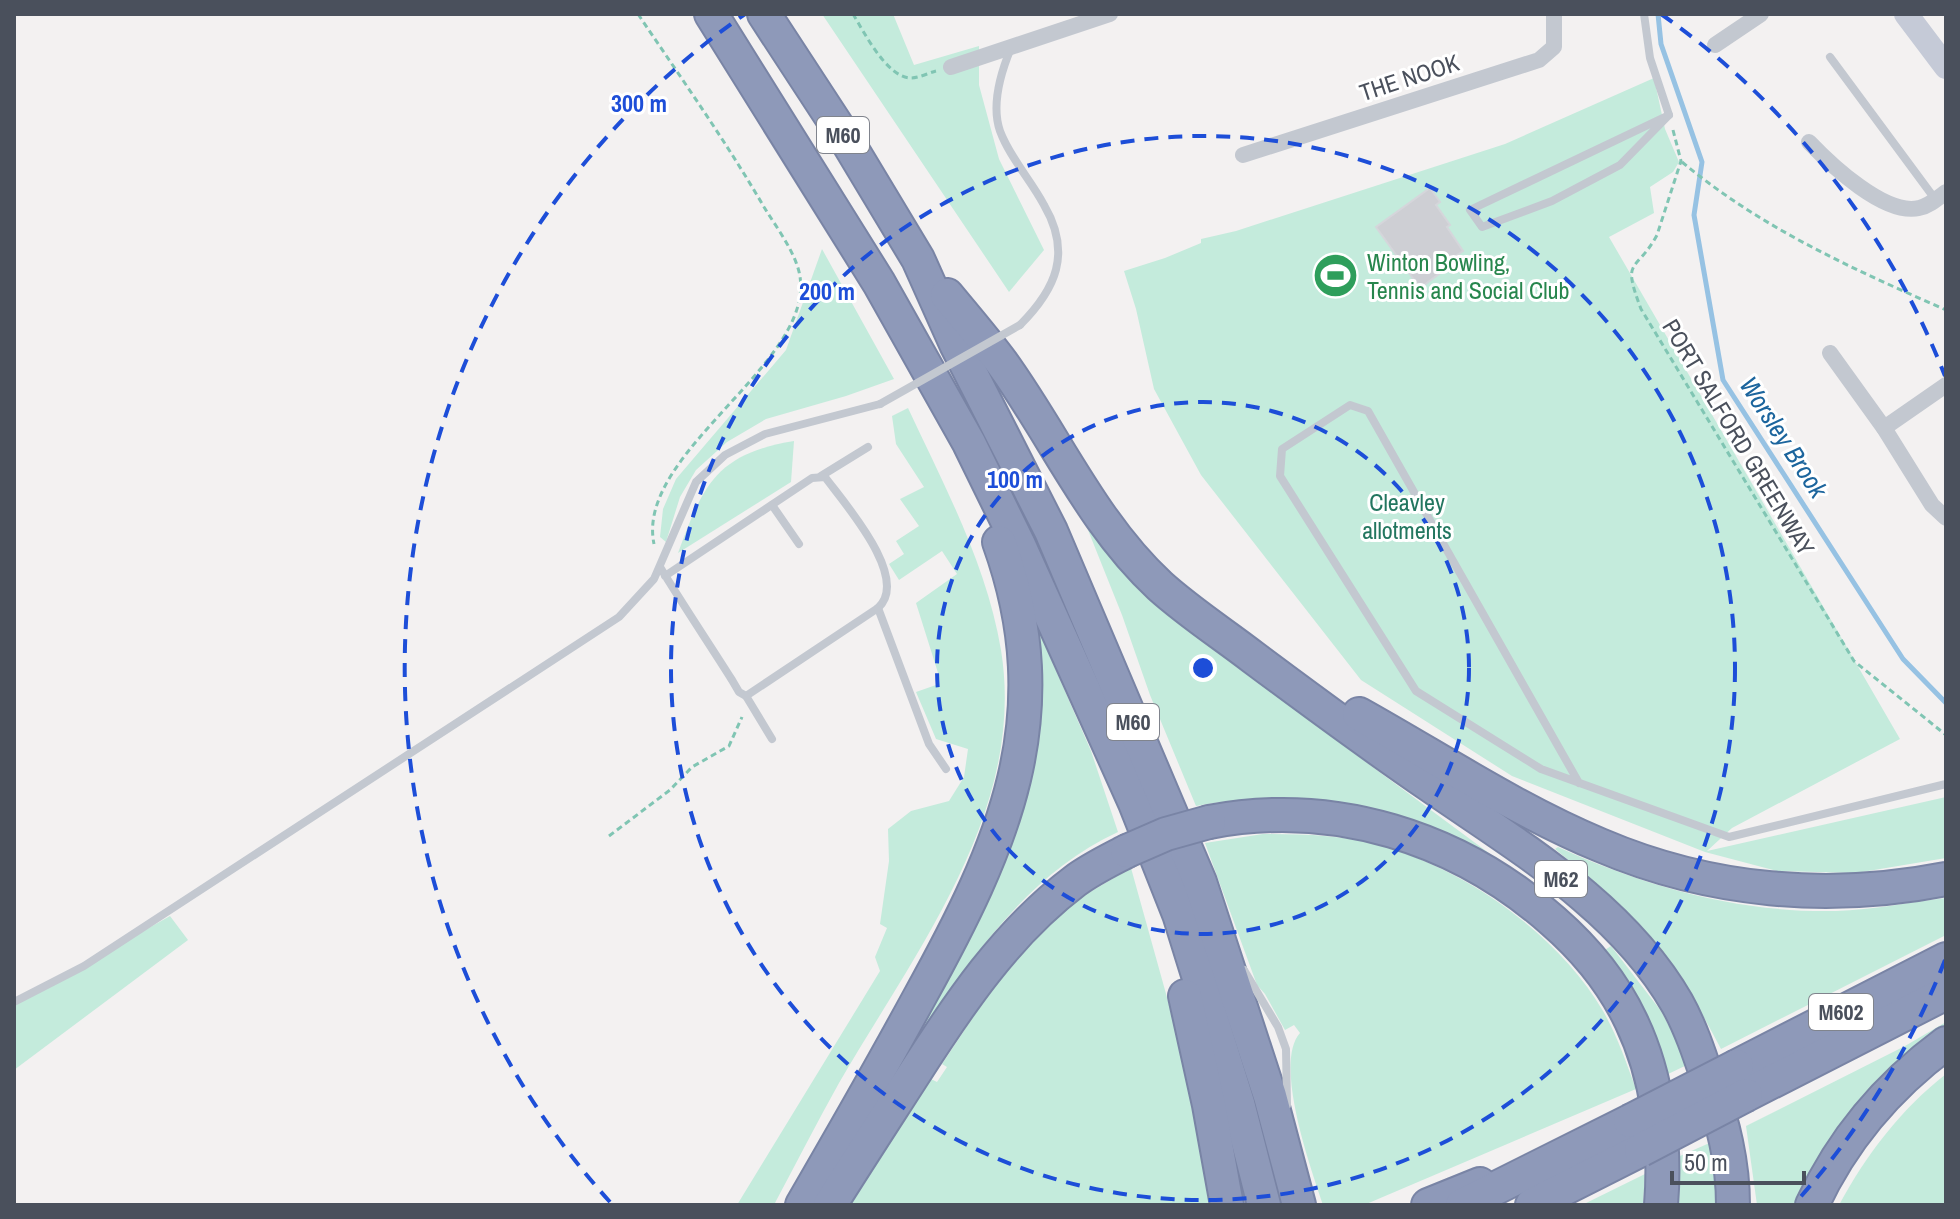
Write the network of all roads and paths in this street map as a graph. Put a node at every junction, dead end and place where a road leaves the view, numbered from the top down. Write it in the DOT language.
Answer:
graph roads {
  1 [pos="638,14"];
  2 [pos="711,14"];
  3 [pos="764,14"];
  4 [pos="853,14"];
  5 [pos="1110,14"];
  6 [pos="1554,14"];
  7 [pos="1644,14"];
  8 [pos="1761,14"];
  9 [pos="1906,14"];
  10 [pos="1715,45"];
  11 [pos="1011,47"];
  12 [pos="1830,57"];
  13 [pos="951,67"];
  14 [pos="1946,67"];
  15 [pos="1669,115"];
  16 [pos="1809,142"];
  17 [pos="1243,155"];
  18 [pos="1681,161"];
  19 [pos="1941,196"];
  20 [pos="918,259"];
  21 [pos="1946,310"];
  22 [pos="912,342"];
  23 [pos="1830,353"];
  24 [pos="1946,385"];
  25 [pos="1884,428"];
  26 [pos="868,447"];
  27 [pos="821,476"];
  28 [pos="772,505"];
  29 [pos="1946,518"];
  30 [pos="799,544"];
  31 [pos="660,567"];
  32 [pos="665,576"];
  33 [pos="878,608"];
  34 [pos="1250,655"];
  35 [pos="747,699"];
  36 [pos="1946,735"];
  37 [pos="772,739"];
  38 [pos="946,769"];
  39 [pos="1579,783"];
  40 [pos="1946,784"];
  41 [pos="1135,803"];
  42 [pos="609,836"];
  43 [pos="1946,879"];
  44 [pos="1946,959"];
  45 [pos="1242,967"];
  46 [pos="1946,993"];
  47 [pos="14,1002"];
  48 [pos="1946,1043"];
  49 [pos="1742,1080"];
  50 [pos="1636,1135"];
  51 [pos="1591,1140"];
  52 [pos="1286,1157"];
  53 [pos="802,1205"];
  54 [pos="830,1205"];
  55 [pos="1227,1205"];
  56 [pos="1264,1205"];
  57 [pos="1299,1205"];
  58 [pos="1428,1205"];
  59 [pos="1462,1205"];
  60 [pos="1532,1205"];
  61 [pos="1661,1205"];
  62 [pos="1733,1205"];
  63 [pos="1812,1205"];
  1 -- 31 [label="path"];
  2 -- 22 [label="highway, M60"];
  3 -- 20 [label="highway, M60"];
  4 -- 13 [label="path"];
  5 -- 11 [label="street"];
  6 -- 17 [label="street, THE NOOK"];
  7 -- 15 [label="lane"];
  8 -- 10 [label="street"];
  9 -- 14 [label="main road"];
  11 -- 13 [label="street"];
  11 -- 31 [label="lane, bridge"];
  12 -- 19 [label="lane"];
  15 -- 15 [label="lane"];
  15 -- 18 [label="path"];
  16 -- 19 [label="street"];
  18 -- 21 [label="path"];
  18 -- 36 [label="path, PORT SALFORD GREENWAY"];
  20 -- 34 [label="highway, M60"];
  20 -- 52 [label="highway, M60"];
  22 -- 41 [label="highway, M60"];
  22 -- 53 [label="highway, M60"];
  23 -- 25 [label="street"];
  24 -- 25 [label="street"];
  25 -- 29 [label="street"];
  26 -- 27 [label="lane"];
  27 -- 28 [label="lane"];
  27 -- 33 [label="lane"];
  28 -- 30 [label="lane"];
  28 -- 32 [label="lane"];
  31 -- 32 [label="lane"];
  31 -- 47 [label="lane"];
  32 -- 35 [label="lane"];
  33 -- 35 [label="lane"];
  33 -- 38 [label="lane"];
  34 -- 43 [label="highway"];
  34 -- 62 [label="highway, M62"];
  35 -- 37 [label="lane"];
  35 -- 42 [label="path"];
  39 -- 39 [label="lane"];
  39 -- 40 [label="lane"];
  41 -- 55 [label="highway, M60"];
  41 -- 56 [label="highway, M60"];
  44 -- 49 [label="highway, M602"];
  45 -- 52 [label="lane"];
  46 -- 49 [label="highway, M602"];
  48 -- 63 [label="highway"];
  49 -- 50 [label="highway, M602, bridge"];
  50 -- 51 [label="highway, M602"];
  50 -- 60 [label="highway, M602"];
  51 -- 58 [label="highway, M602"];
  51 -- 59 [label="highway, M602"];
  52 -- 57 [label="highway, M60"];
  54 -- 61 [label="highway, bridge"];
}
